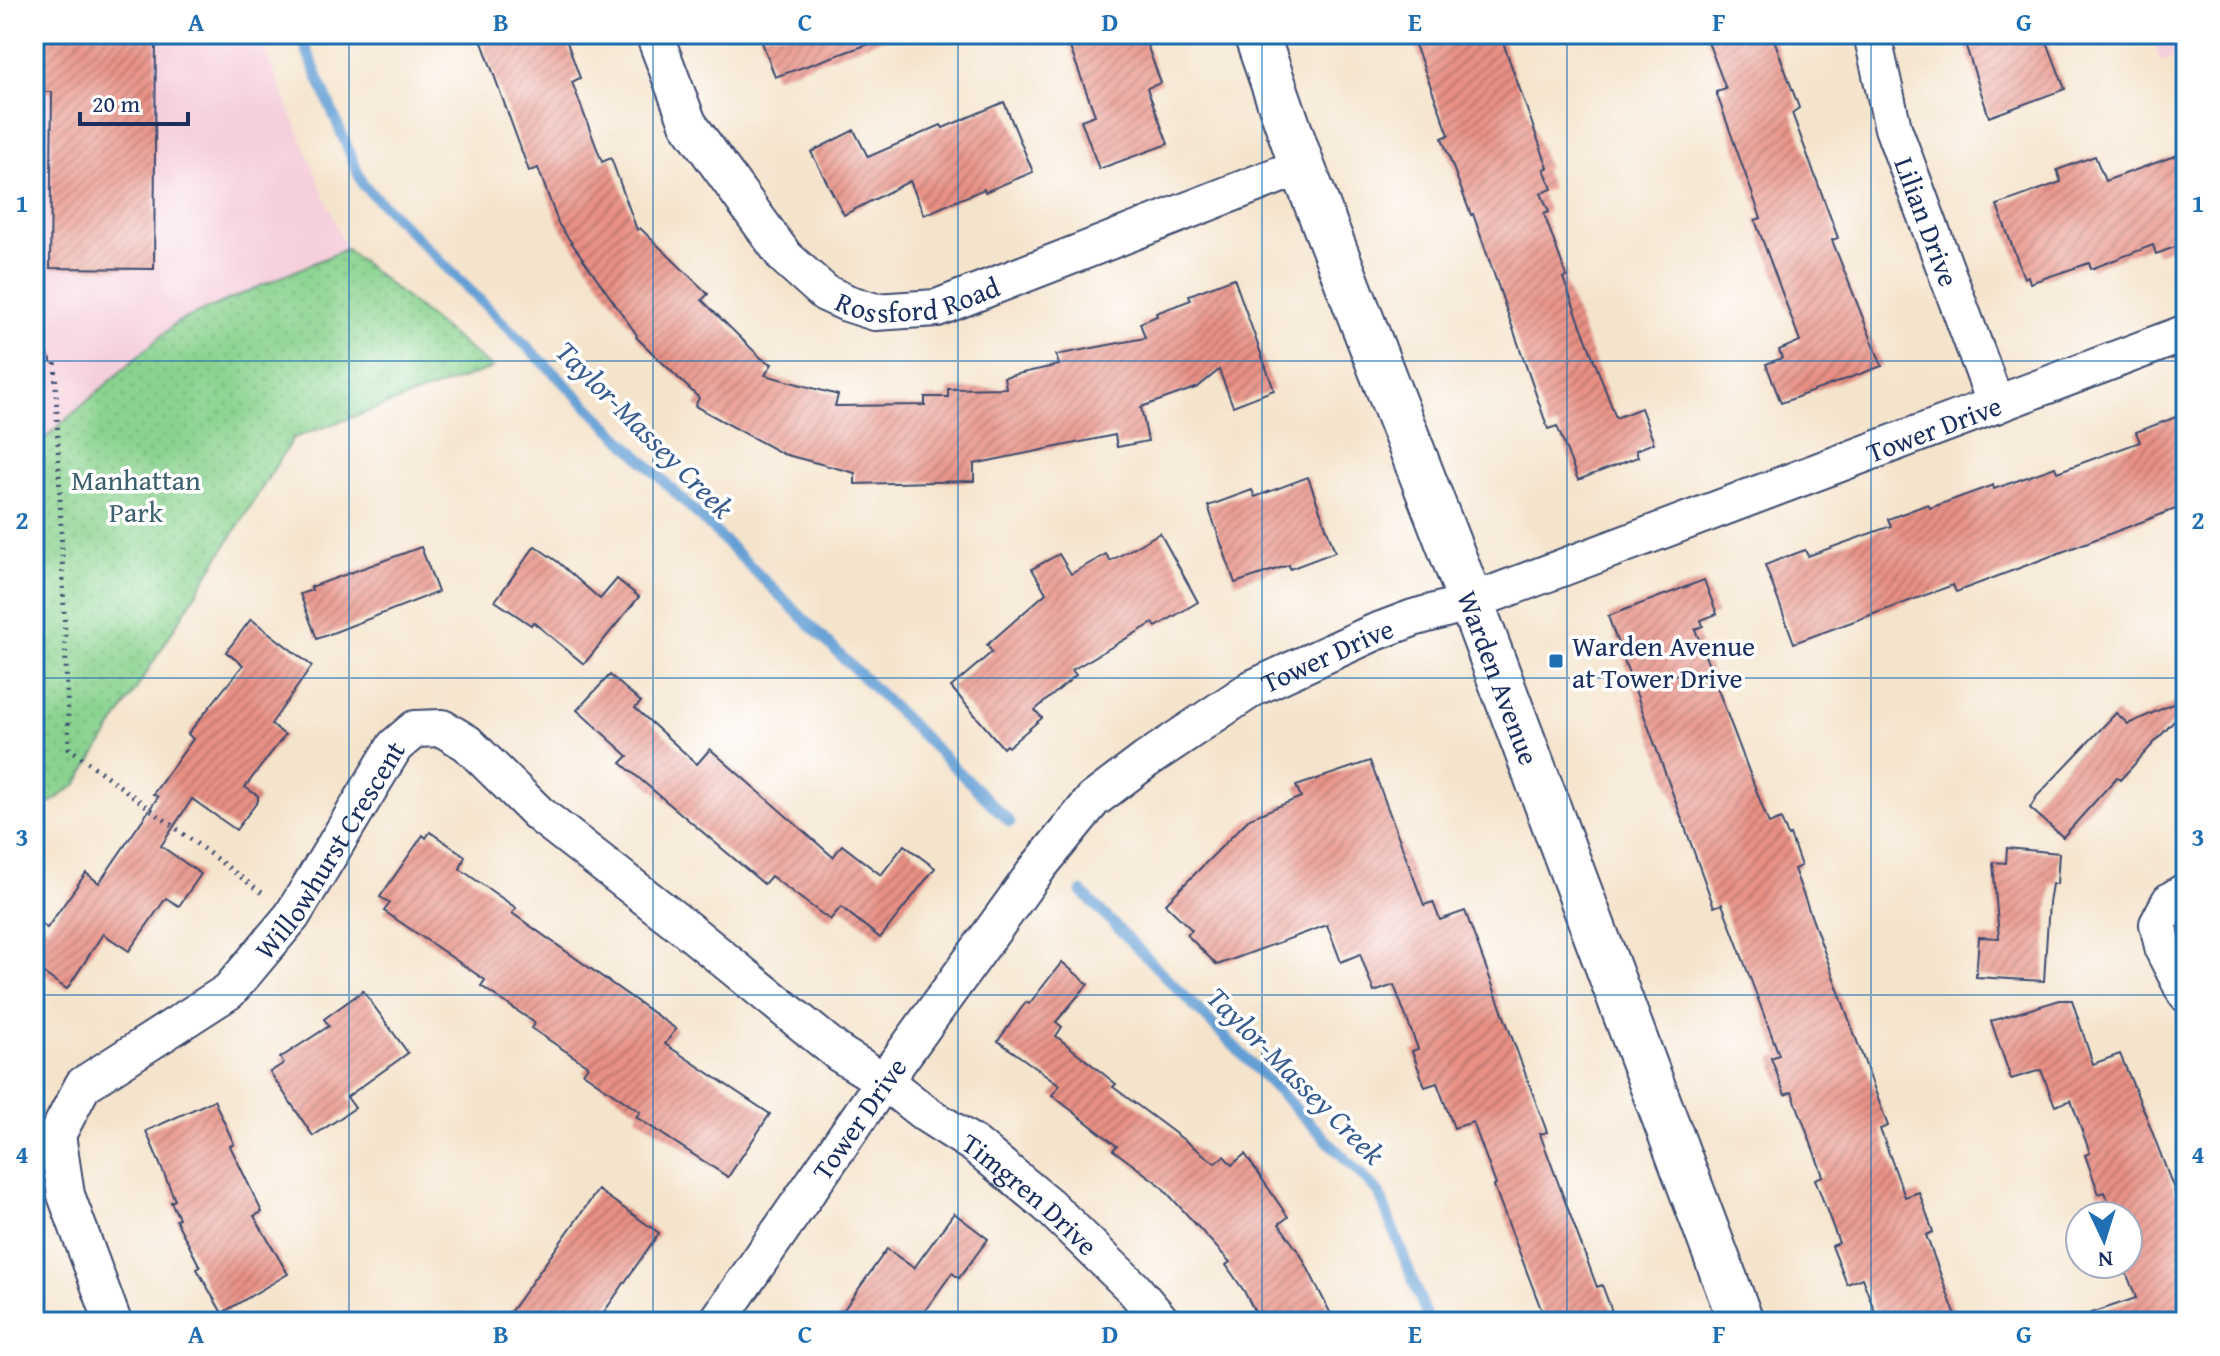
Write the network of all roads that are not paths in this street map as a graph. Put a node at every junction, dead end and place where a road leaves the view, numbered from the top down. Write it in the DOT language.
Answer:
graph roads {
  1 [pos="654,34"];
  2 [pos="1256,34"];
  3 [pos="1872,34"];
  4 [pos="1302,166"];
  5 [pos="2186,333"];
  6 [pos="1996,405"];
  7 [pos="1471,602"];
  8 [pos="2186,891"];
  9 [pos="2186,994"];
  10 [pos="884,1081"];
  11 [pos="113,1322"];
  12 [pos="717,1322"];
  13 [pos="1162,1322"];
  14 [pos="1741,1322"];
  1 -- 4 [label="street, Rossford Road"];
  2 -- 4 [label="main road, Warden Avenue"];
  3 -- 6 [label="street, Lilian Drive"];
  4 -- 7 [label="main road, Warden Avenue"];
  5 -- 6 [label="street, Tower Drive"];
  6 -- 7 [label="street, Tower Drive"];
  7 -- 10 [label="street, Tower Drive"];
  7 -- 14 [label="main road, Warden Avenue"];
  8 -- 9 [label="street"];
  10 -- 11 [label="street, Willowhurst Crescent"];
  10 -- 12 [label="street, Tower Drive"];
  10 -- 13 [label="street, Timgren Drive"];
}
